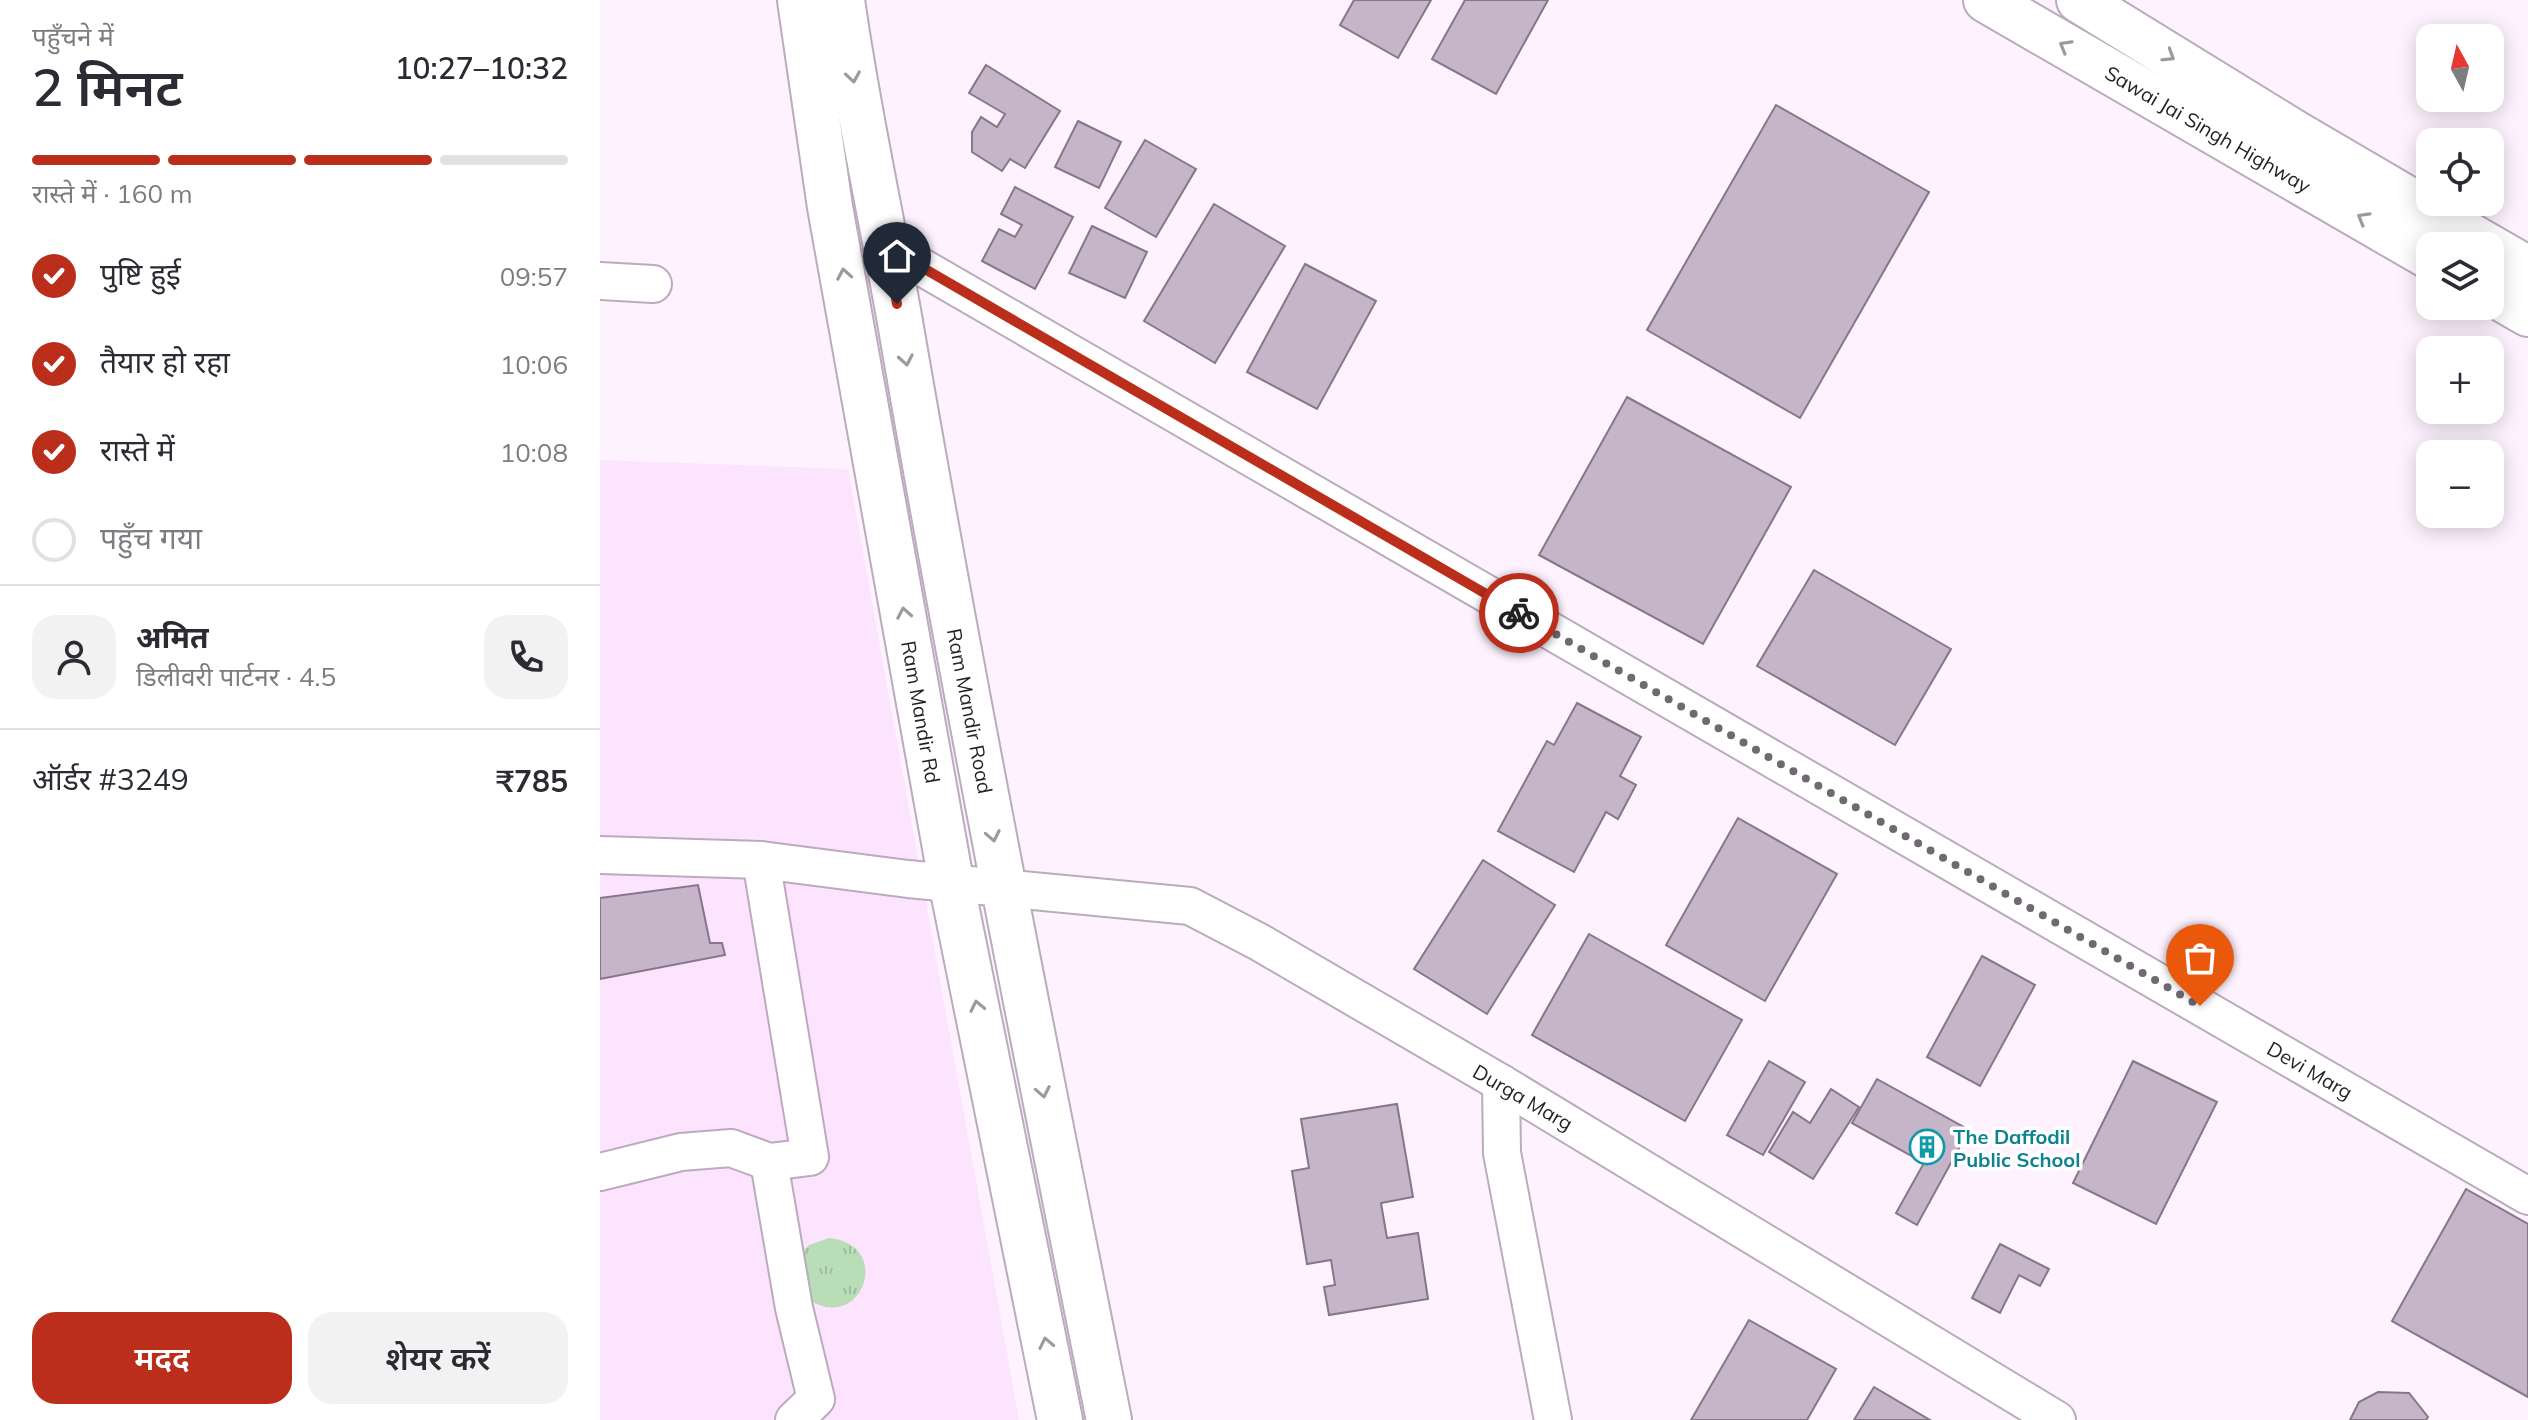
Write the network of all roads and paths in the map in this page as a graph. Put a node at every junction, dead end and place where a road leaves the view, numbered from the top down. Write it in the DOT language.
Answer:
graph roads {
  1 [pos="800,0"];
  2 [pos="842,0"];
  3 [pos="1986,0"];
  4 [pos="2079,0"];
  5 [pos="832,222"];
  6 [pos="2465,232"];
  7 [pos="884,234"];
  8 [pos="2416,249"];
  9 [pos="2504,255"];
  10 [pos="2528,269"];
  11 [pos="600,281"];
  12 [pos="653,284"];
  13 [pos="2504,300"];
  14 [pos="2528,314"];
  15 [pos="600,855"];
  16 [pos="761,860"];
  17 [pos="951,881"];
  18 [pos="1002,887"];
  19 [pos="1501,1083"];
  20 [pos="769,1162"];
  21 [pos="600,1172"];
  22 [pos="2528,1196"];
  23 [pos="794,1420"];
  24 [pos="1060,1420"];
  25 [pos="1109,1420"];
  26 [pos="1553,1420"];
  27 [pos="2057,1420"];
  1 -- 5 [label="main road, Ram Mandir Rd"];
  2 -- 7 [label="main road, Ram Mandir Road, one-way"];
  8 -- 3 [label="main road, Sawai Jai Singh Highway, one-way"];
  4 -- 6 [label="main road, one-way"];
  5 -- 7 [label="main road"];
  17 -- 5 [label="main road, Ram Mandir Rd, one-way"];
  7 -- 18 [label="main road, Ram Mandir Road, one-way"];
  7 -- 22 [label="street, Devi Marg"];
  9 -- 10 [label="main road"];
  11 -- 12 [label="street"];
  13 -- 14 [label="main road"];
  15 -- 16 [label="street, Durga Marg"];
  16 -- 17 [label="street, Durga Marg"];
  16 -- 20 [label="street"];
  17 -- 18 [label="street, Durga Marg"];
  24 -- 17 [label="main road, Ram Mandir Rd, one-way"];
  18 -- 19 [label="street, Durga Marg"];
  18 -- 25 [label="main road, Ram Mandir Road, one-way"];
  19 -- 26 [label="street"];
  19 -- 27 [label="street, Durga Marg"];
  20 -- 21 [label="street"];
  20 -- 23 [label="street"];
}
